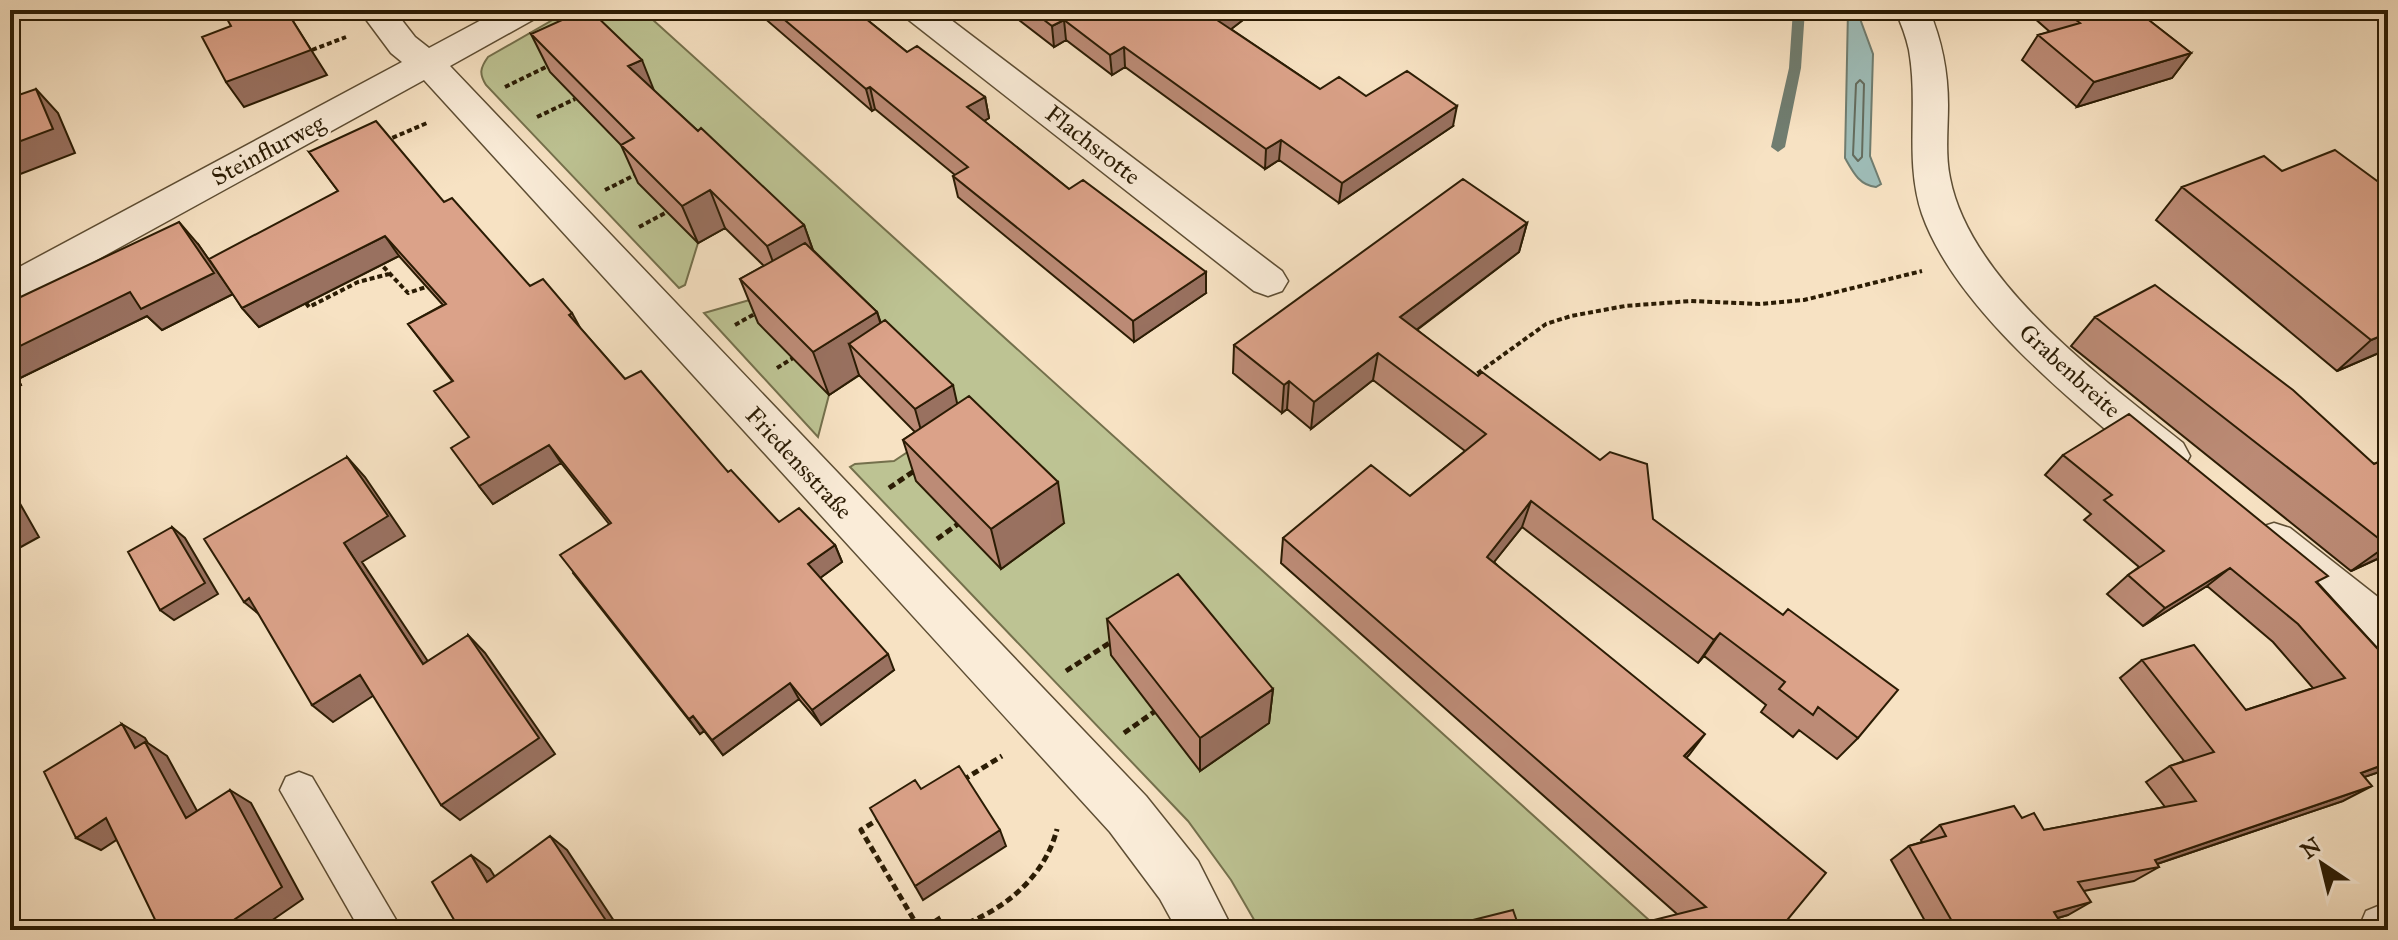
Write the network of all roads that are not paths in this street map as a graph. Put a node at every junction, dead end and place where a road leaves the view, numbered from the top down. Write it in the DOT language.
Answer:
graph roads {
  1 [pos="376,10"];
  2 [pos="526,10"];
  3 [pos="917,10"];
  4 [pos="1912,10"];
  5 [pos="426,64"];
  6 [pos="1268,281"];
  7 [pos="10,290"];
  8 [pos="2192,476"];
  9 [pos="2241,515"];
  10 [pos="2388,633"];
  11 [pos="299,790"];
  12 [pos="382,930"];
  13 [pos="1206,930"];
  1 -- 5 [label="street, Friedensstraße"];
  2 -- 5 [label="street, Steinflurweg"];
  3 -- 6 [label="street, Flachsrotte"];
  4 -- 8 [label="street, Grabenbreite"];
  5 -- 7 [label="street, Steinflurweg"];
  5 -- 13 [label="street, Friedensstraße"];
  9 -- 10 [label="street"];
  11 -- 12 [label="lane"];
}
